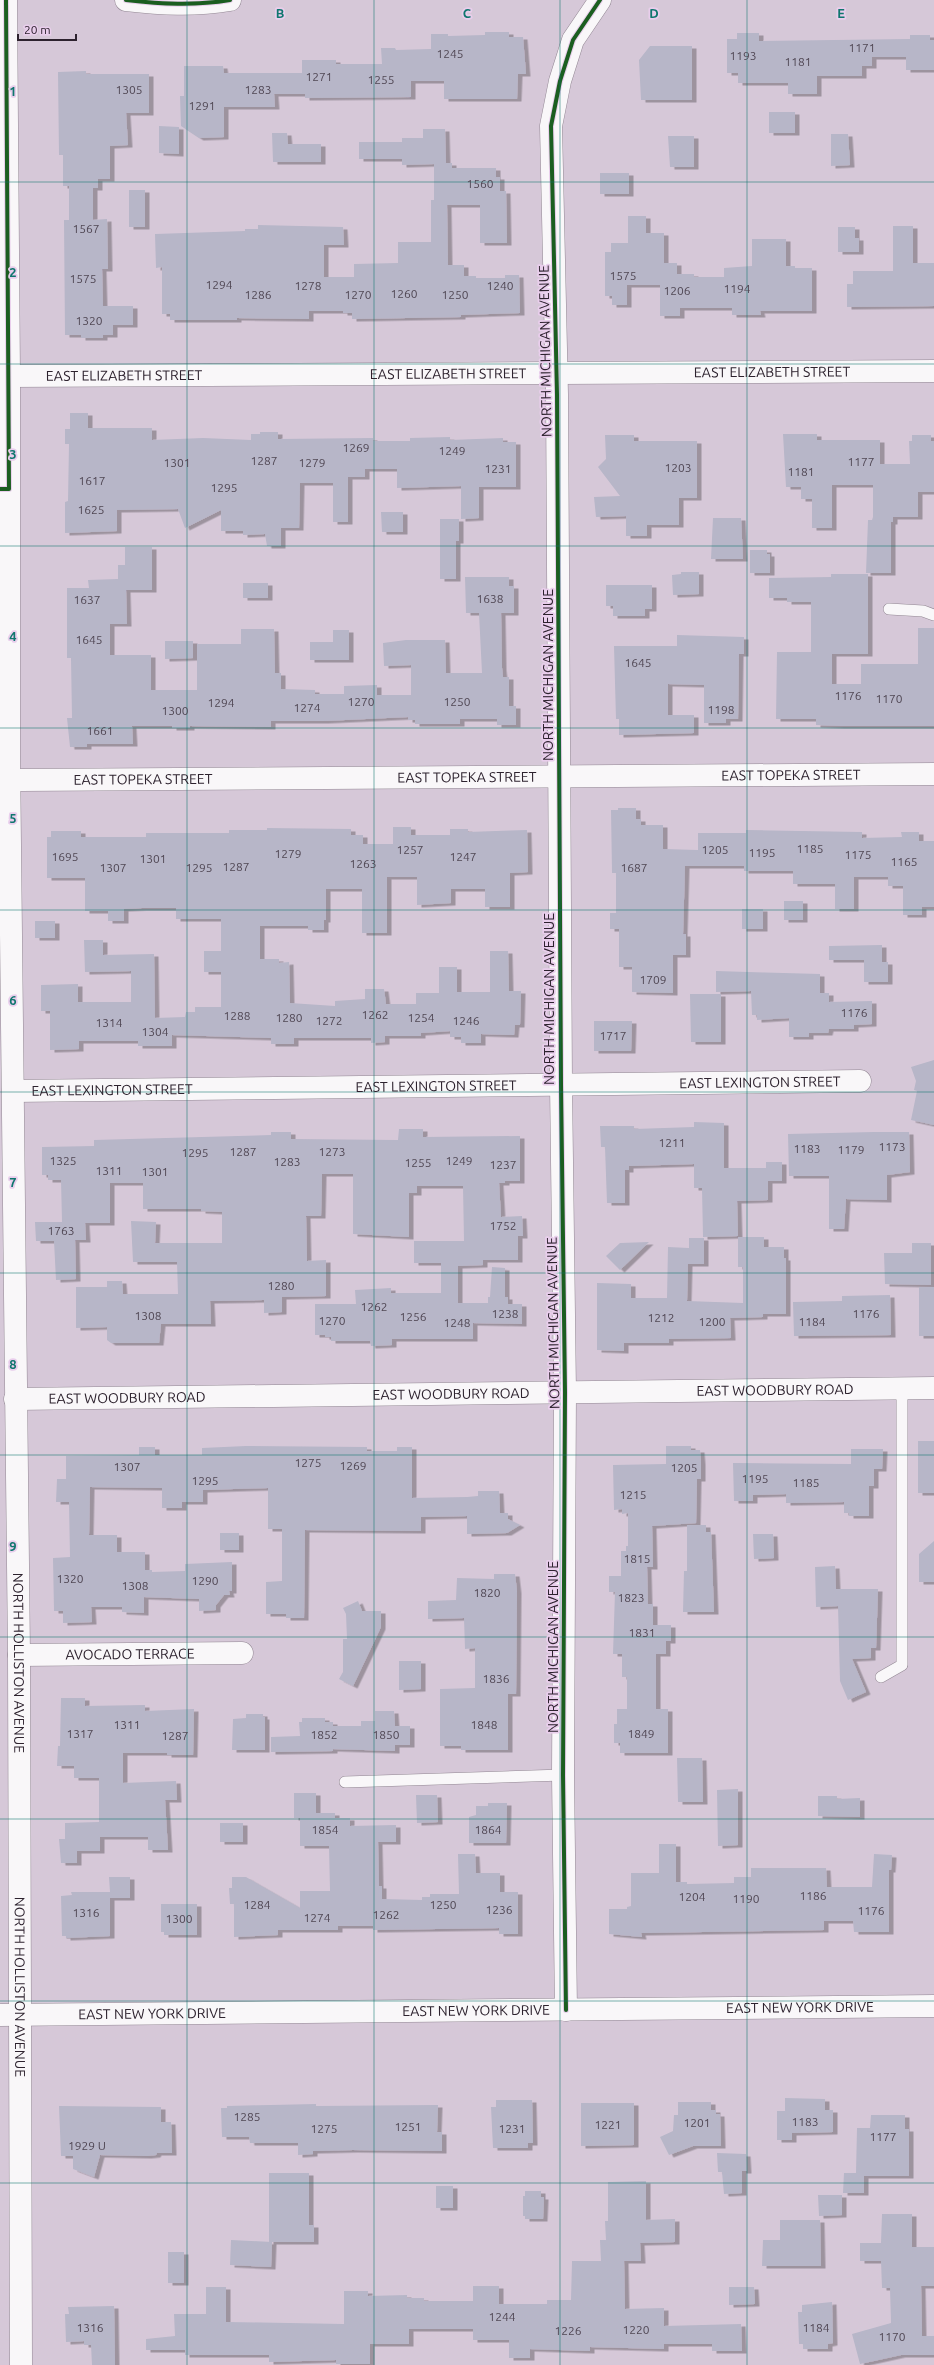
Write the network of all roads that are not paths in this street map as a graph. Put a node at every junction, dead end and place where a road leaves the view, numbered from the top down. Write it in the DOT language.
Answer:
graph roads {
  1 [pos="6,0"];
  2 [pos="126,0"];
  3 [pos="230,0"];
  4 [pos="600,0"];
  5 [pos="934,371"];
  6 [pos="556,374"];
  7 [pos="9,376"];
  8 [pos="4,489"];
  9 [pos="889,609"];
  10 [pos="934,615"];
  11 [pos="934,774"];
  12 [pos="560,777"];
  13 [pos="5,782"];
  14 [pos="860,1080"];
  15 [pos="561,1084"];
  16 [pos="13,1091"];
  17 [pos="7,1196"];
  18 [pos="902,1388"];
  19 [pos="934,1388"];
  20 [pos="565,1392"];
  21 [pos="16,1399"];
  22 [pos="9,1600"];
  23 [pos="242,1653"];
  24 [pos="19,1655"];
  25 [pos="881,1677"];
  26 [pos="563,1775"];
  27 [pos="345,1782"];
  28 [pos="934,2006"];
  29 [pos="566,2010"];
  30 [pos="9,2015"];
  31 [pos="21,2365"];
  1 -- 7 [label="street, NORTH HOLLISTON AVENUE"];
  2 -- 3 [label="street"];
  4 -- 6 [label="street, NORTH MICHIGAN AVENUE"];
  5 -- 6 [label="street, EAST ELIZABETH STREET"];
  6 -- 7 [label="street, EAST ELIZABETH STREET"];
  6 -- 12 [label="street, NORTH MICHIGAN AVENUE"];
  7 -- 8 [label="street, NORTH HOLLISTON AVENUE"];
  8 -- 13 [label="street, NORTH HOLLISTON AVENUE"];
  9 -- 10 [label="lane"];
  11 -- 12 [label="street, EAST TOPEKA STREET"];
  12 -- 13 [label="street, EAST TOPEKA STREET"];
  12 -- 15 [label="street, NORTH MICHIGAN AVENUE"];
  13 -- 16 [label="street, NORTH HOLLISTON AVENUE"];
  14 -- 15 [label="street, EAST LEXINGTON STREET"];
  15 -- 16 [label="street, EAST LEXINGTON STREET"];
  15 -- 20 [label="street, NORTH MICHIGAN AVENUE"];
  16 -- 17 [label="street, NORTH HOLLISTON AVENUE"];
  17 -- 21 [label="street, NORTH HOLLISTON AVENUE"];
  18 -- 19 [label="street, EAST WOODBURY ROAD"];
  18 -- 20 [label="street, EAST WOODBURY ROAD"];
  18 -- 25 [label="lane"];
  20 -- 21 [label="street, EAST WOODBURY ROAD"];
  20 -- 26 [label="street, NORTH MICHIGAN AVENUE"];
  21 -- 22 [label="street, NORTH HOLLISTON AVENUE"];
  22 -- 24 [label="street, NORTH HOLLISTON AVENUE"];
  23 -- 24 [label="street, AVOCADO TERRACE"];
  24 -- 30 [label="street, NORTH HOLLISTON AVENUE"];
  26 -- 27 [label="lane"];
  26 -- 29 [label="street, NORTH MICHIGAN AVENUE"];
  28 -- 29 [label="street, EAST NEW YORK DRIVE"];
  29 -- 30 [label="street, EAST NEW YORK DRIVE"];
  30 -- 31 [label="street, NORTH HOLLISTON AVENUE"];
}
